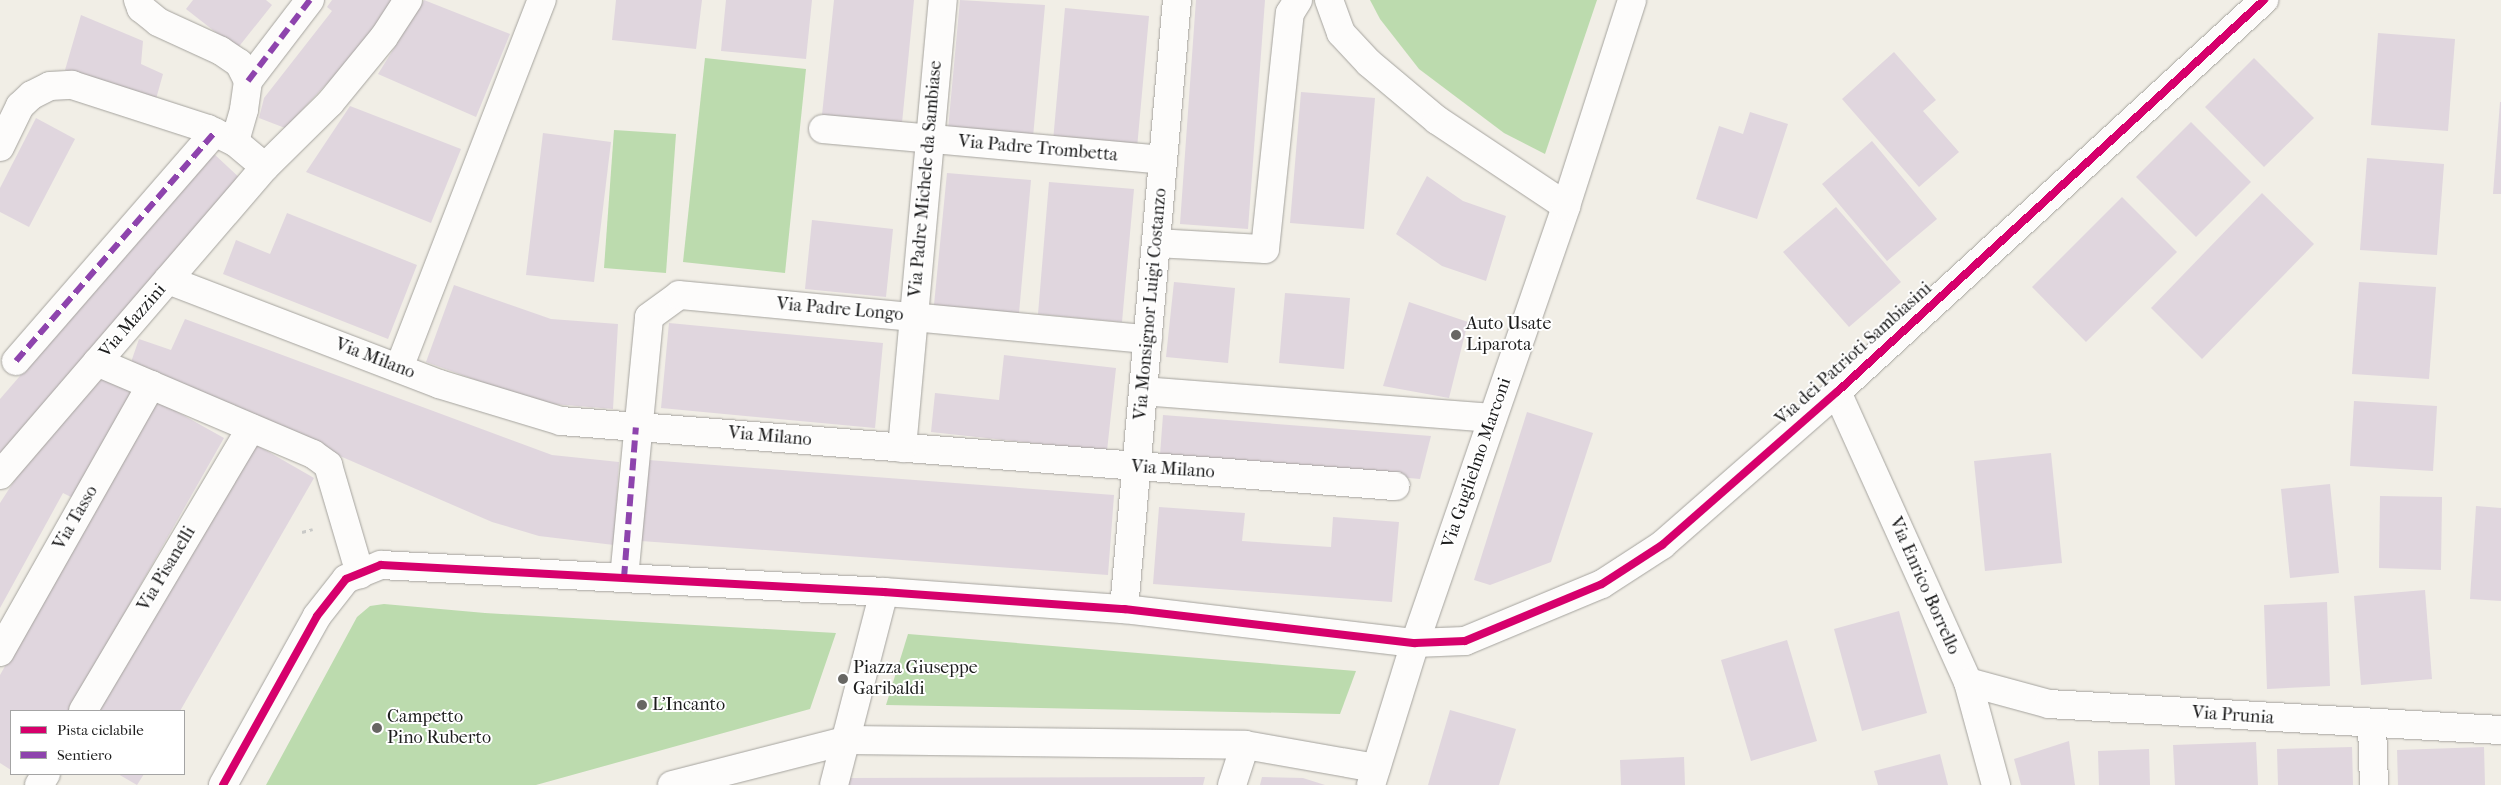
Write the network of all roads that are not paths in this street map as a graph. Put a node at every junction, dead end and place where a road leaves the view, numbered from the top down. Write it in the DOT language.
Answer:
graph roads {
  1 [pos="138,0"];
  2 [pos="310,0"];
  3 [pos="408,0"];
  4 [pos="542,0"];
  5 [pos="943,0"];
  6 [pos="1177,0"];
  7 [pos="1298,0"];
  8 [pos="1328,0"];
  9 [pos="1632,0"];
  10 [pos="2264,0"];
  11 [pos="248,81"];
  12 [pos="822,130"];
  13 [pos="225,137"];
  14 [pos="930,139"];
  15 [pos="0,146"];
  16 [pos="1163,160"];
  17 [pos="265,167"];
  18 [pos="1566,206"];
  19 [pos="1156,243"];
  20 [pos="168,280"];
  21 [pos="914,318"];
  22 [pos="1148,339"];
  23 [pos="16,361"];
  24 [pos="97,362"];
  25 [pos="399,368"];
  26 [pos="151,385"];
  27 [pos="1143,391"];
  28 [pos="1837,392"];
  29 [pos="1492,418"];
  30 [pos="636,427"];
  31 [pos="250,428"];
  32 [pos="902,448"];
  33 [pos="1136,467"];
  34 [pos="0,474"];
  35 [pos="1395,486"];
  36 [pos="360,574"];
  37 [pos="624,578"];
  38 [pos="884,592"];
  39 [pos="1124,609"];
  40 [pos="1414,643"];
  41 [pos="0,652"];
  42 [pos="1968,682"];
  43 [pos="84,710"];
  44 [pos="2372,725"];
  45 [pos="2501,730"];
  46 [pos="848,740"];
  47 [pos="1245,745"];
  48 [pos="1374,776"];
  49 [pos="223,785"];
  50 [pos="672,785"];
  51 [pos="834,785"];
  52 [pos="1232,785"];
  53 [pos="1996,785"];
  54 [pos="2374,785"];
  1 -- 11 [label="street"];
  2 -- 11 [label="street"];
  3 -- 17 [label="street, Via Mazzini"];
  4 -- 25 [label="street"];
  5 -- 14 [label="street, Via Padre Michele da Sambiase"];
  6 -- 16 [label="street, Via Monsignor Luigi Costanzo"];
  7 -- 19 [label="street"];
  8 -- 18 [label="street"];
  9 -- 18 [label="street, Via Guglielmo Marconi"];
  10 -- 28 [label="street, Via dei Patrioti Sambiasini"];
  11 -- 13 [label="street"];
  12 -- 14 [label="street, Via Padre Trombetta"];
  13 -- 15 [label="street"];
  13 -- 17 [label="street"];
  13 -- 23 [label="street"];
  14 -- 16 [label="street, Via Padre Trombetta"];
  14 -- 21 [label="street, Via Padre Michele da Sambiase"];
  16 -- 19 [label="street, Via Monsignor Luigi Costanzo"];
  17 -- 20 [label="street, Via Mazzini"];
  18 -- 29 [label="street, Via Guglielmo Marconi"];
  19 -- 22 [label="street, Via Monsignor Luigi Costanzo"];
  20 -- 24 [label="street, Via Mazzini"];
  20 -- 25 [label="street, Via Milano"];
  21 -- 22 [label="street, Via Padre Longo"];
  21 -- 30 [label="street, Via Padre Longo"];
  21 -- 32 [label="street, Via Padre Michele da Sambiase"];
  22 -- 27 [label="street, Via Monsignor Luigi Costanzo"];
  24 -- 26 [label="street"];
  24 -- 34 [label="street, Via Mazzini"];
  25 -- 30 [label="street, Via Milano"];
  26 -- 31 [label="street"];
  26 -- 41 [label="street, Via Tasso"];
  27 -- 29 [label="street"];
  27 -- 33 [label="street, Via Monsignor Luigi Costanzo"];
  28 -- 40 [label="street, Via dei Patrioti Sambiasini"];
  28 -- 42 [label="street, Via Enrico Borrello"];
  29 -- 40 [label="street, Via Guglielmo Marconi"];
  30 -- 32 [label="street, Via Milano"];
  30 -- 37 [label="street, Via Padre Longo"];
  31 -- 36 [label="street"];
  31 -- 43 [label="street, Via Pisanelli"];
  32 -- 33 [label="street, Via Milano"];
  33 -- 35 [label="street, Via Milano"];
  33 -- 39 [label="street, Via Monsignor Luigi Costanzo"];
  36 -- 37 [label="street, Via dei Patrioti Sambiasini"];
  36 -- 49 [label="street, Via dei Patrioti Sambiasini"];
  37 -- 38 [label="street, Via dei Patrioti Sambiasini"];
  38 -- 39 [label="street, Via dei Patrioti Sambiasini"];
  38 -- 46 [label="street"];
  39 -- 40 [label="street, Via dei Patrioti Sambiasini"];
  40 -- 48 [label="street, Via Guglielmo Marconi"];
  42 -- 44 [label="street, Via Prunia"];
  42 -- 53 [label="street, Via Enrico Borrello"];
  44 -- 45 [label="street, Via Prunia"];
  44 -- 54 [label="street"];
  46 -- 47 [label="street"];
  46 -- 50 [label="street"];
  46 -- 51 [label="street"];
  47 -- 48 [label="street"];
  47 -- 52 [label="street"];
}
